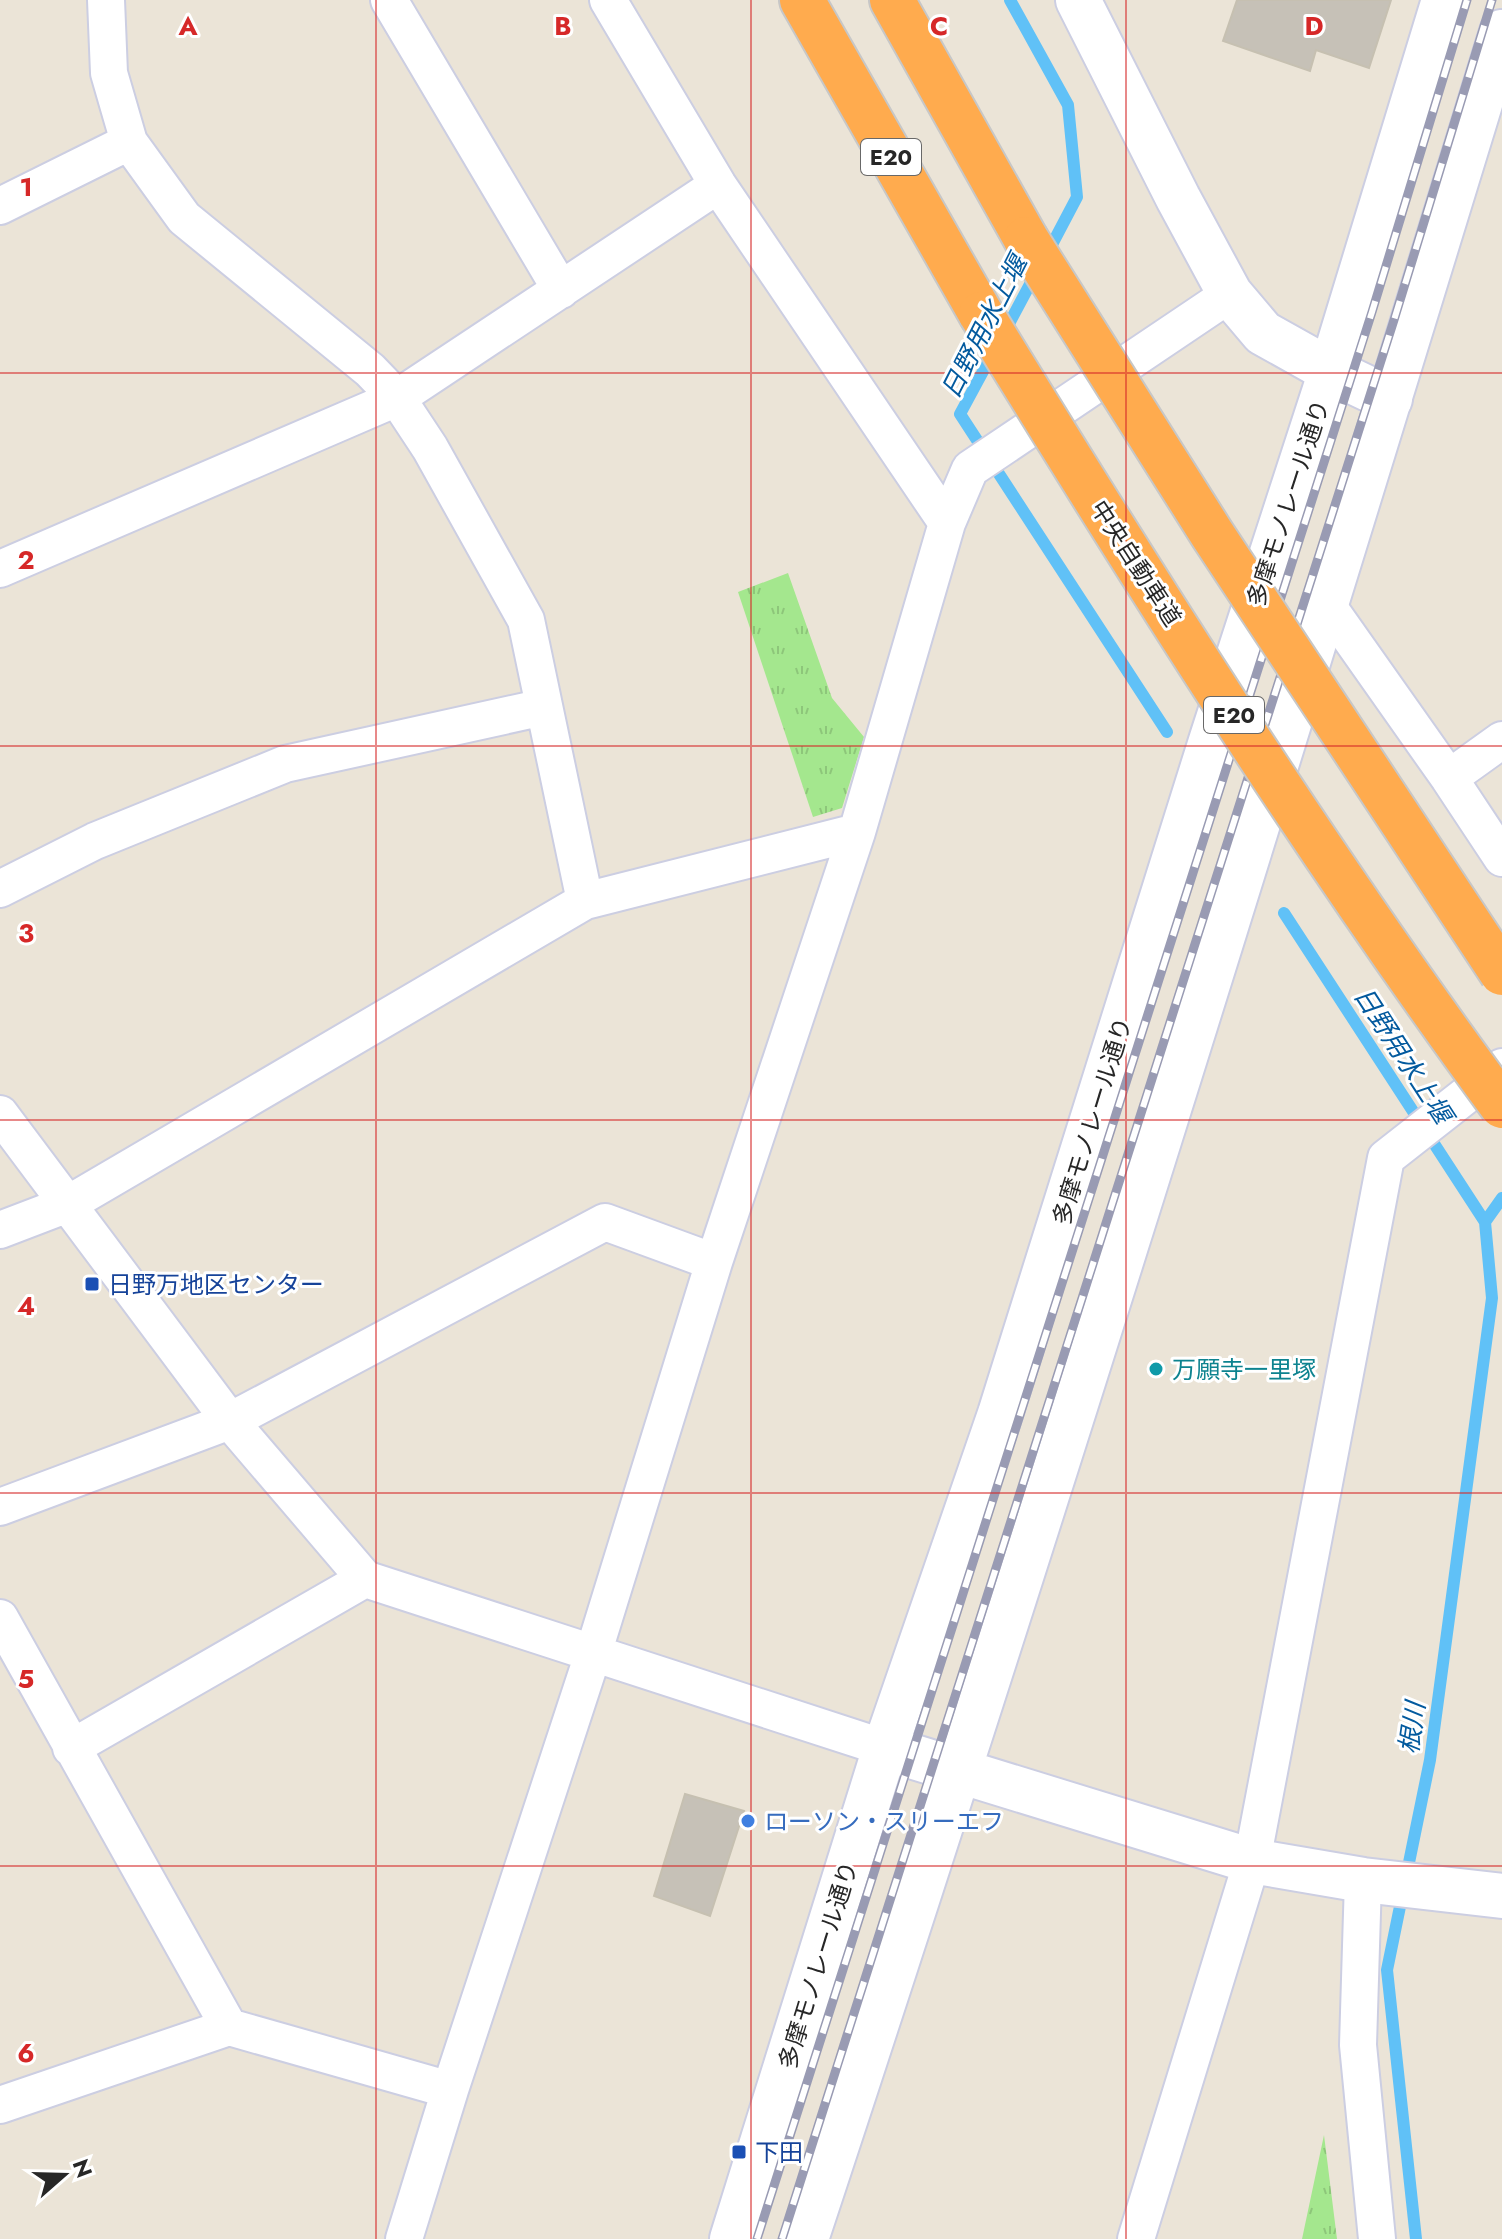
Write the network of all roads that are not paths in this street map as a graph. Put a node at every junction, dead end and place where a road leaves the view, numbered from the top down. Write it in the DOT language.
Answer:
graph roads {
  1 [pos="106,0"];
  2 [pos="389,0"];
  3 [pos="608,0"];
  4 [pos="802,0"];
  5 [pos="892,0"];
  6 [pos="1444,0"];
  7 [pos="1087,5"];
  8 [pos="1502,32"];
  9 [pos="129,142"];
  10 [pos="718,185"];
  11 [pos="0,206"];
  12 [pos="561,290"];
  13 [pos="1230,294"];
  14 [pos="1331,371"];
  15 [pos="397,398"];
  16 [pos="1390,399"];
  17 [pos="947,523"];
  18 [pos="0,569"];
  19 [pos="1327,605"];
  20 [pos="544,707"];
  21 [pos="1502,740"];
  22 [pos="1211,741"];
  23 [pos="1449,778"];
  24 [pos="857,832"];
  25 [pos="1502,858"];
  26 [pos="0,889"];
  27 [pos="585,901"];
  28 [pos="1502,973"];
  29 [pos="1502,1067"];
  30 [pos="1502,1106"];
  31 [pos="0,1114"];
  32 [pos="68,1204"];
  33 [pos="0,1230"];
  34 [pos="714,1262"];
  35 [pos="230,1421"];
  36 [pos="0,1507"];
  37 [pos="365,1579"];
  38 [pos="0,1618"];
  39 [pos="593,1654"];
  40 [pos="71,1748"];
  41 [pos="885,1748"];
  42 [pos="961,1772"];
  43 [pos="1252,1861"];
  44 [pos="1374,1882"];
  45 [pos="1502,1896"];
  46 [pos="229,2027"];
  47 [pos="450,2090"];
  48 [pos="0,2105"];
  49 [pos="404,2239"];
  50 [pos="732,2239"];
  51 [pos="806,2239"];
  52 [pos="1136,2239"];
  53 [pos="1377,2239"];
  1 -- 9 [label="street"];
  2 -- 12 [label="street"];
  3 -- 10 [label="street"];
  4 -- 30 [label="highway, 中央自動車道 / E20, bridge"];
  5 -- 28 [label="highway, bridge"];
  6 -- 14 [label="main road, 多摩モノレール通り"];
  7 -- 13 [label="main road"];
  8 -- 16 [label="main road"];
  9 -- 11 [label="street"];
  9 -- 15 [label="street"];
  10 -- 12 [label="street"];
  10 -- 17 [label="street"];
  12 -- 15 [label="street"];
  13 -- 14 [label="main road"];
  13 -- 17 [label="street"];
  14 -- 16 [label="main road"];
  14 -- 22 [label="main road, 多摩モノレール通り"];
  15 -- 18 [label="street"];
  15 -- 20 [label="street"];
  16 -- 19 [label="main road"];
  17 -- 24 [label="street"];
  19 -- 22 [label="main road"];
  19 -- 23 [label="street"];
  19 -- 42 [label="main road"];
  20 -- 26 [label="street"];
  20 -- 27 [label="street"];
  21 -- 23 [label="street"];
  22 -- 41 [label="main road, 多摩モノレール通り"];
  23 -- 25 [label="street"];
  24 -- 27 [label="street"];
  24 -- 34 [label="street"];
  27 -- 32 [label="street"];
  29 -- 43 [label="street"];
  31 -- 32 [label="street"];
  32 -- 33 [label="street"];
  32 -- 35 [label="street"];
  34 -- 35 [label="street"];
  34 -- 39 [label="street"];
  35 -- 36 [label="street"];
  35 -- 37 [label="street"];
  37 -- 39 [label="street"];
  37 -- 40 [label="street"];
  38 -- 40 [label="street"];
  39 -- 41 [label="street"];
  39 -- 47 [label="street"];
  40 -- 46 [label="street"];
  41 -- 42 [label="main road"];
  41 -- 50 [label="main road, 多摩モノレール通り"];
  42 -- 43 [label="main road"];
  42 -- 51 [label="main road"];
  43 -- 44 [label="main road"];
  43 -- 52 [label="street"];
  44 -- 45 [label="main road"];
  44 -- 53 [label="street"];
  46 -- 47 [label="street"];
  46 -- 48 [label="street"];
  47 -- 49 [label="street"];
}
